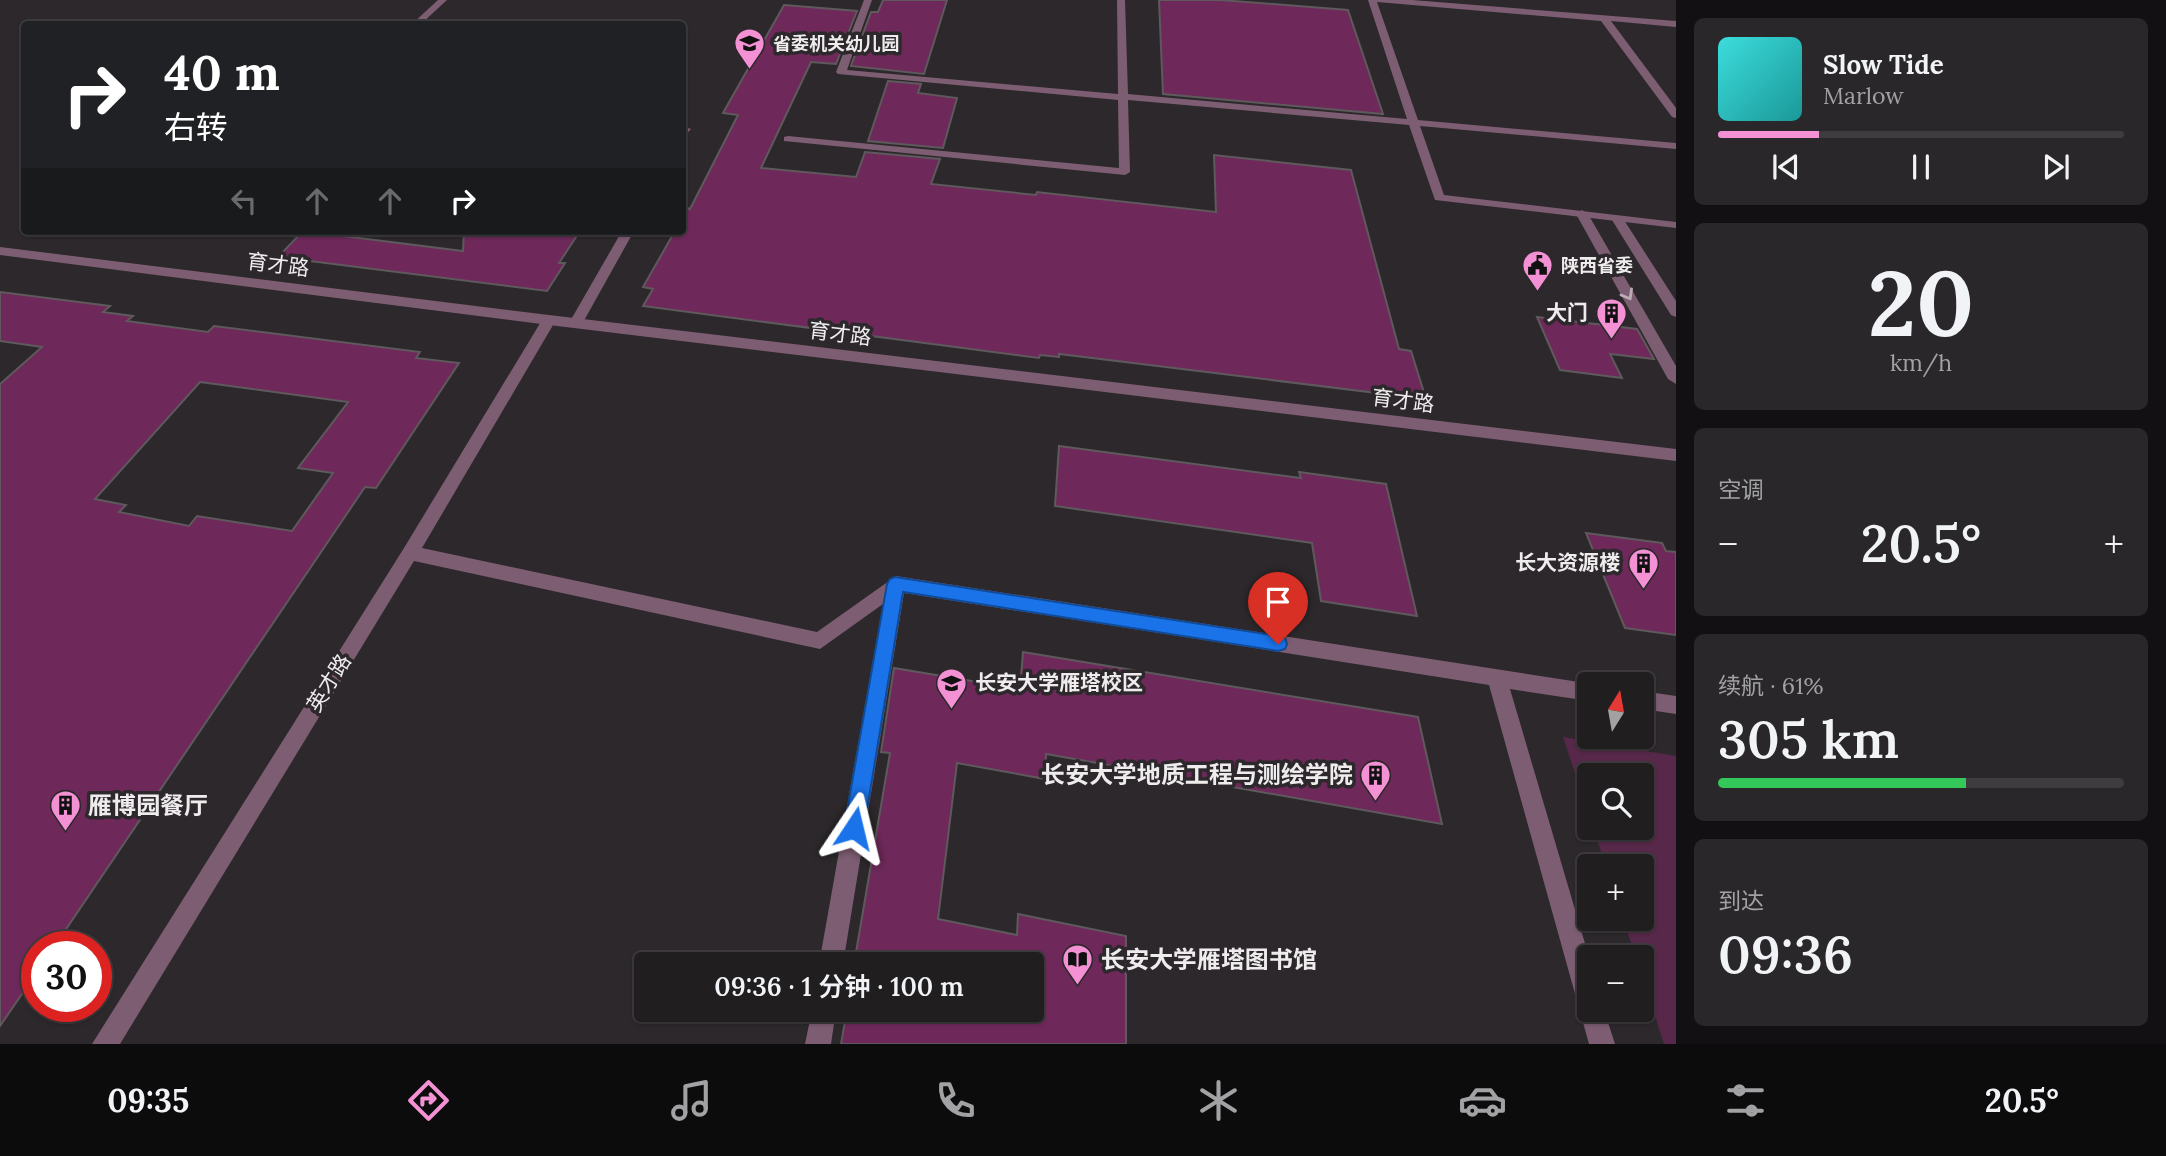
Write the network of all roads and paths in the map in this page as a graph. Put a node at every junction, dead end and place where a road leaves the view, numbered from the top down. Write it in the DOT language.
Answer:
graph roads {
  1 [pos="443,0"];
  2 [pos="869,0"];
  3 [pos="1121,0"];
  4 [pos="1373,0"];
  5 [pos="1380,0"];
  6 [pos="1604,18"];
  7 [pos="419,21"];
  8 [pos="1676,24"];
  9 [pos="1124,97"];
  10 [pos="1676,115"];
  11 [pos="1415,122"];
  12 [pos="788,139"];
  13 [pos="1676,146"];
  14 [pos="1582,214"];
  15 [pos="1618,220"];
  16 [pos="1676,225"];
  17 [pos="626,235"];
  18 [pos="0,251"];
  19 [pos="1676,312"];
  20 [pos="549,320"];
  21 [pos="576,323"];
  22 [pos="1676,379"];
  23 [pos="1676,455"];
  24 [pos="410,553"];
  25 [pos="895,584"];
  26 [pos="1497,678"];
  27 [pos="1577,690"];
  28 [pos="1654,702"];
  29 [pos="1676,705"];
  30 [pos="833,952"];
  31 [pos="1577,957"];
  32 [pos="822,1022"];
  33 [pos="1596,1022"];
  34 [pos="105,1044"];
  35 [pos="818,1044"];
  36 [pos="1602,1044"];
  1 -- 7 [label="lane"];
  2 -- 9 [label="lane"];
  3 -- 9 [label="lane"];
  4 -- 11 [label="lane"];
  5 -- 6 [label="lane"];
  6 -- 8 [label="lane"];
  6 -- 10 [label="lane"];
  9 -- 11 [label="lane"];
  9 -- 12 [label="lane"];
  11 -- 13 [label="lane"];
  11 -- 14 [label="lane"];
  14 -- 15 [label="lane"];
  14 -- 22 [label="street, one-way"];
  15 -- 16 [label="lane"];
  15 -- 19 [label="street"];
  17 -- 21 [label="lane"];
  18 -- 20 [label="street, 育才路"];
  20 -- 21 [label="street, 育才路"];
  20 -- 24 [label="street, 英才路"];
  21 -- 23 [label="street, 育才路"];
  24 -- 25 [label="street"];
  24 -- 34 [label="street, 英才路"];
  25 -- 26 [label="street"];
  25 -- 30 [label="street"];
  26 -- 27 [label="street"];
  26 -- 31 [label="street"];
  28 -- 29 [label="street"];
  32 -- 35 [label="street"];
  33 -- 36 [label="street"];
}
